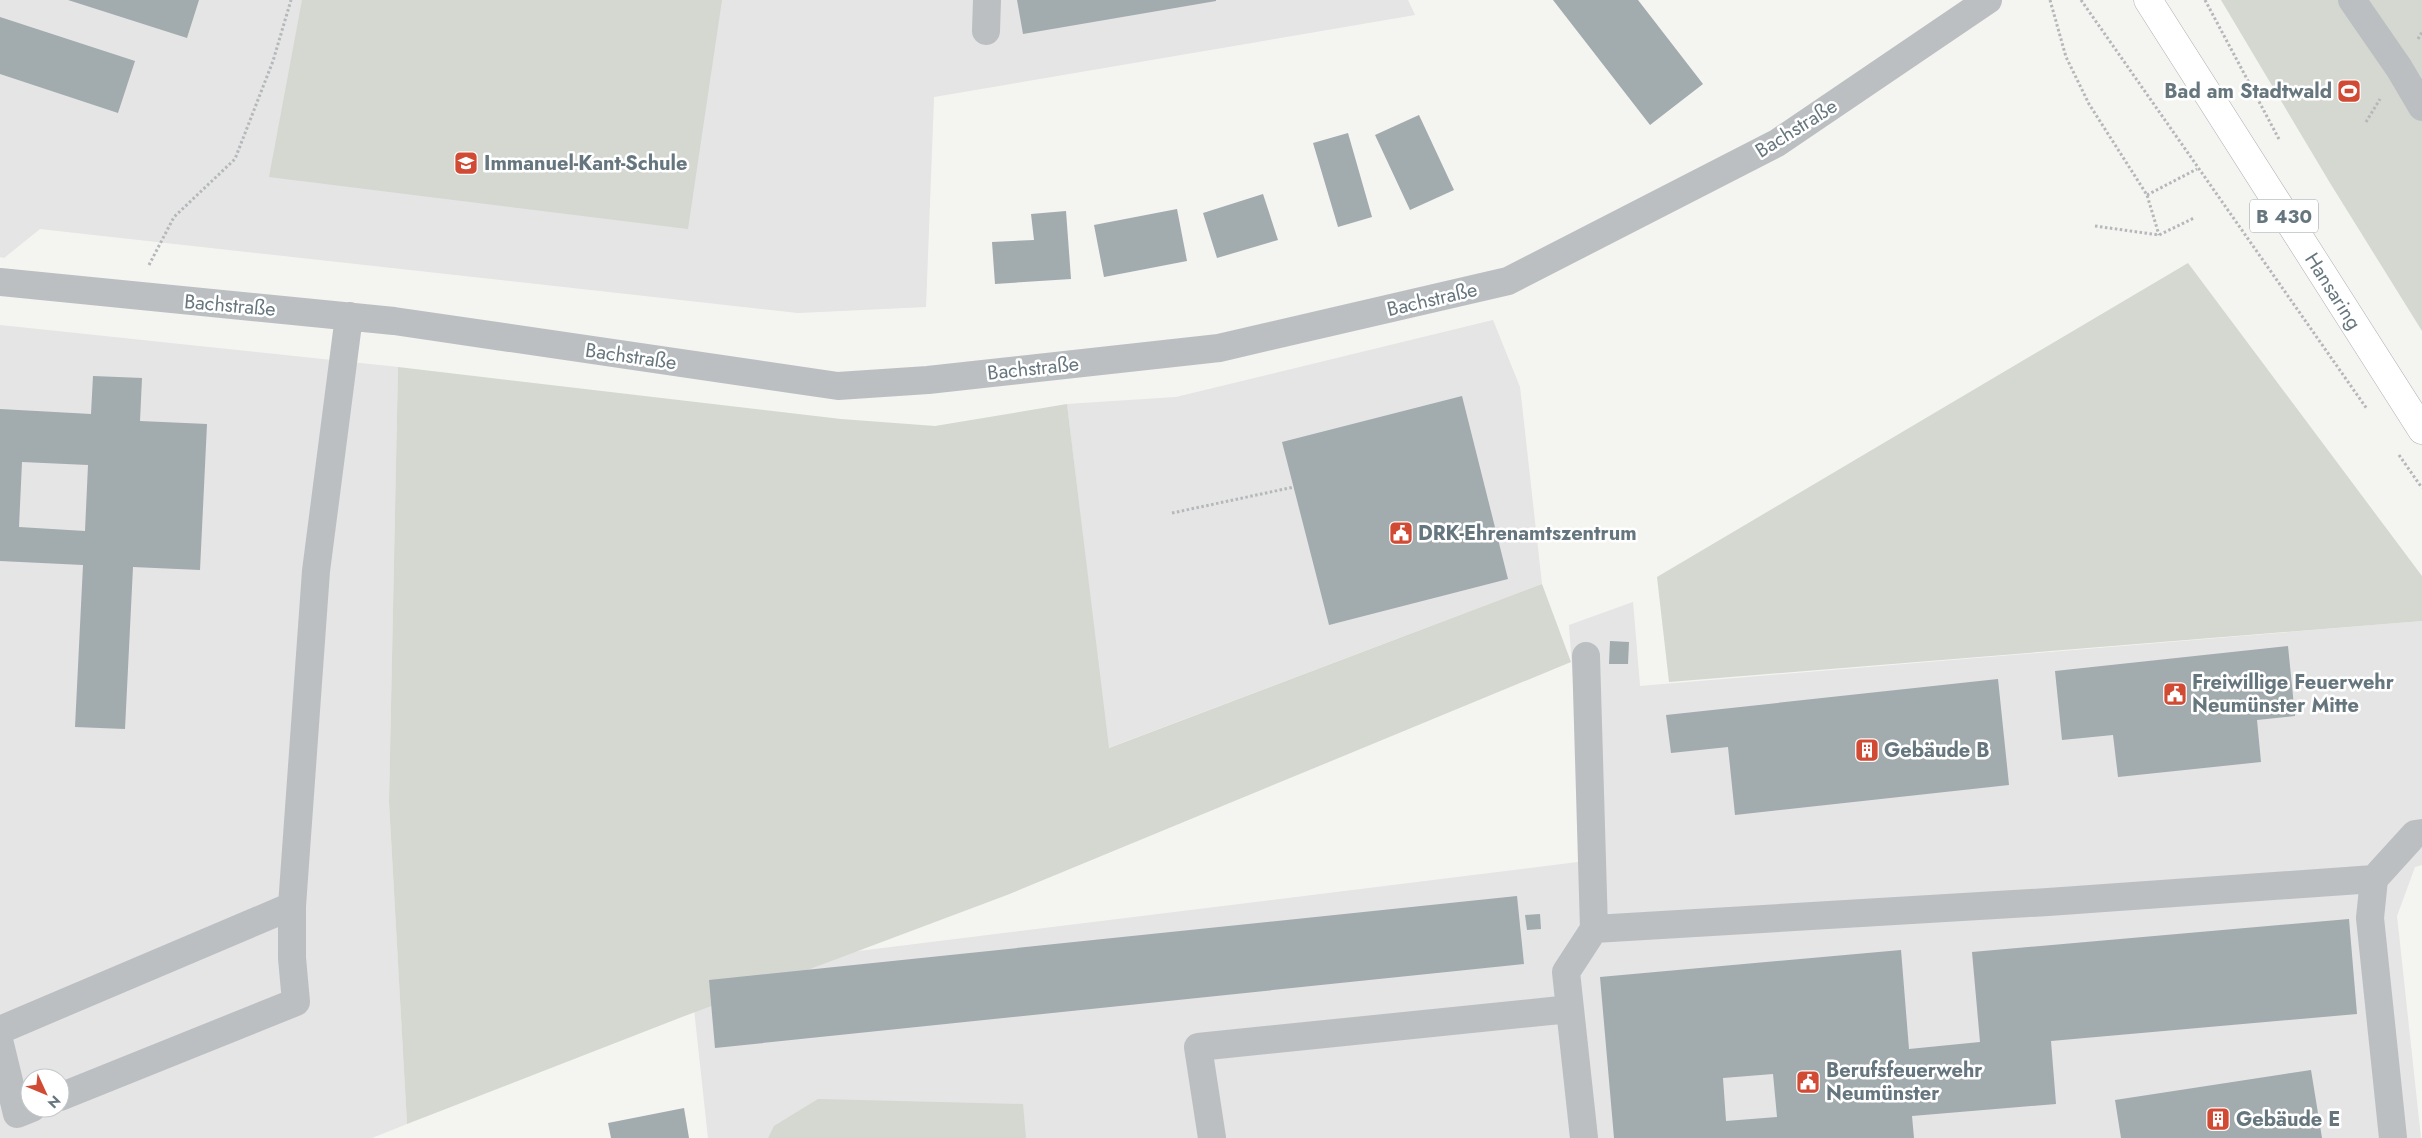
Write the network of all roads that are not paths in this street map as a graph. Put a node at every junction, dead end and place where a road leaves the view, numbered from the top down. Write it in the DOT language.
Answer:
graph roads {
  1 [pos="987,0"];
  2 [pos="1988,0"];
  3 [pos="2148,0"];
  4 [pos="2352,0"];
  5 [pos="986,31"];
  6 [pos="2422,107"];
  7 [pos="0,282"];
  8 [pos="349,316"];
  9 [pos="2422,430"];
  10 [pos="1586,656"];
  11 [pos="2422,833"];
  12 [pos="2374,879"];
  13 [pos="292,906"];
  14 [pos="1594,929"];
  15 [pos="1570,1009"];
  16 [pos="0,1030"];
  17 [pos="0,1044"];
  18 [pos="70,1093"];
  19 [pos="20,1113"];
  20 [pos="1212,1138"];
  21 [pos="1584,1138"];
  22 [pos="2393,1138"];
  1 -- 5 [label="street"];
  2 -- 8 [label="street, Bachstraße"];
  3 -- 9 [label="main road, Hansaring / B 430"];
  4 -- 6 [label="street"];
  7 -- 8 [label="street, Bachstraße"];
  8 -- 13 [label="street"];
  10 -- 14 [label="street"];
  11 -- 12 [label="street"];
  12 -- 14 [label="street"];
  12 -- 22 [label="street"];
  13 -- 16 [label="street"];
  13 -- 18 [label="street"];
  14 -- 15 [label="street"];
  15 -- 20 [label="street"];
  15 -- 21 [label="street"];
  17 -- 19 [label="street"];
}
